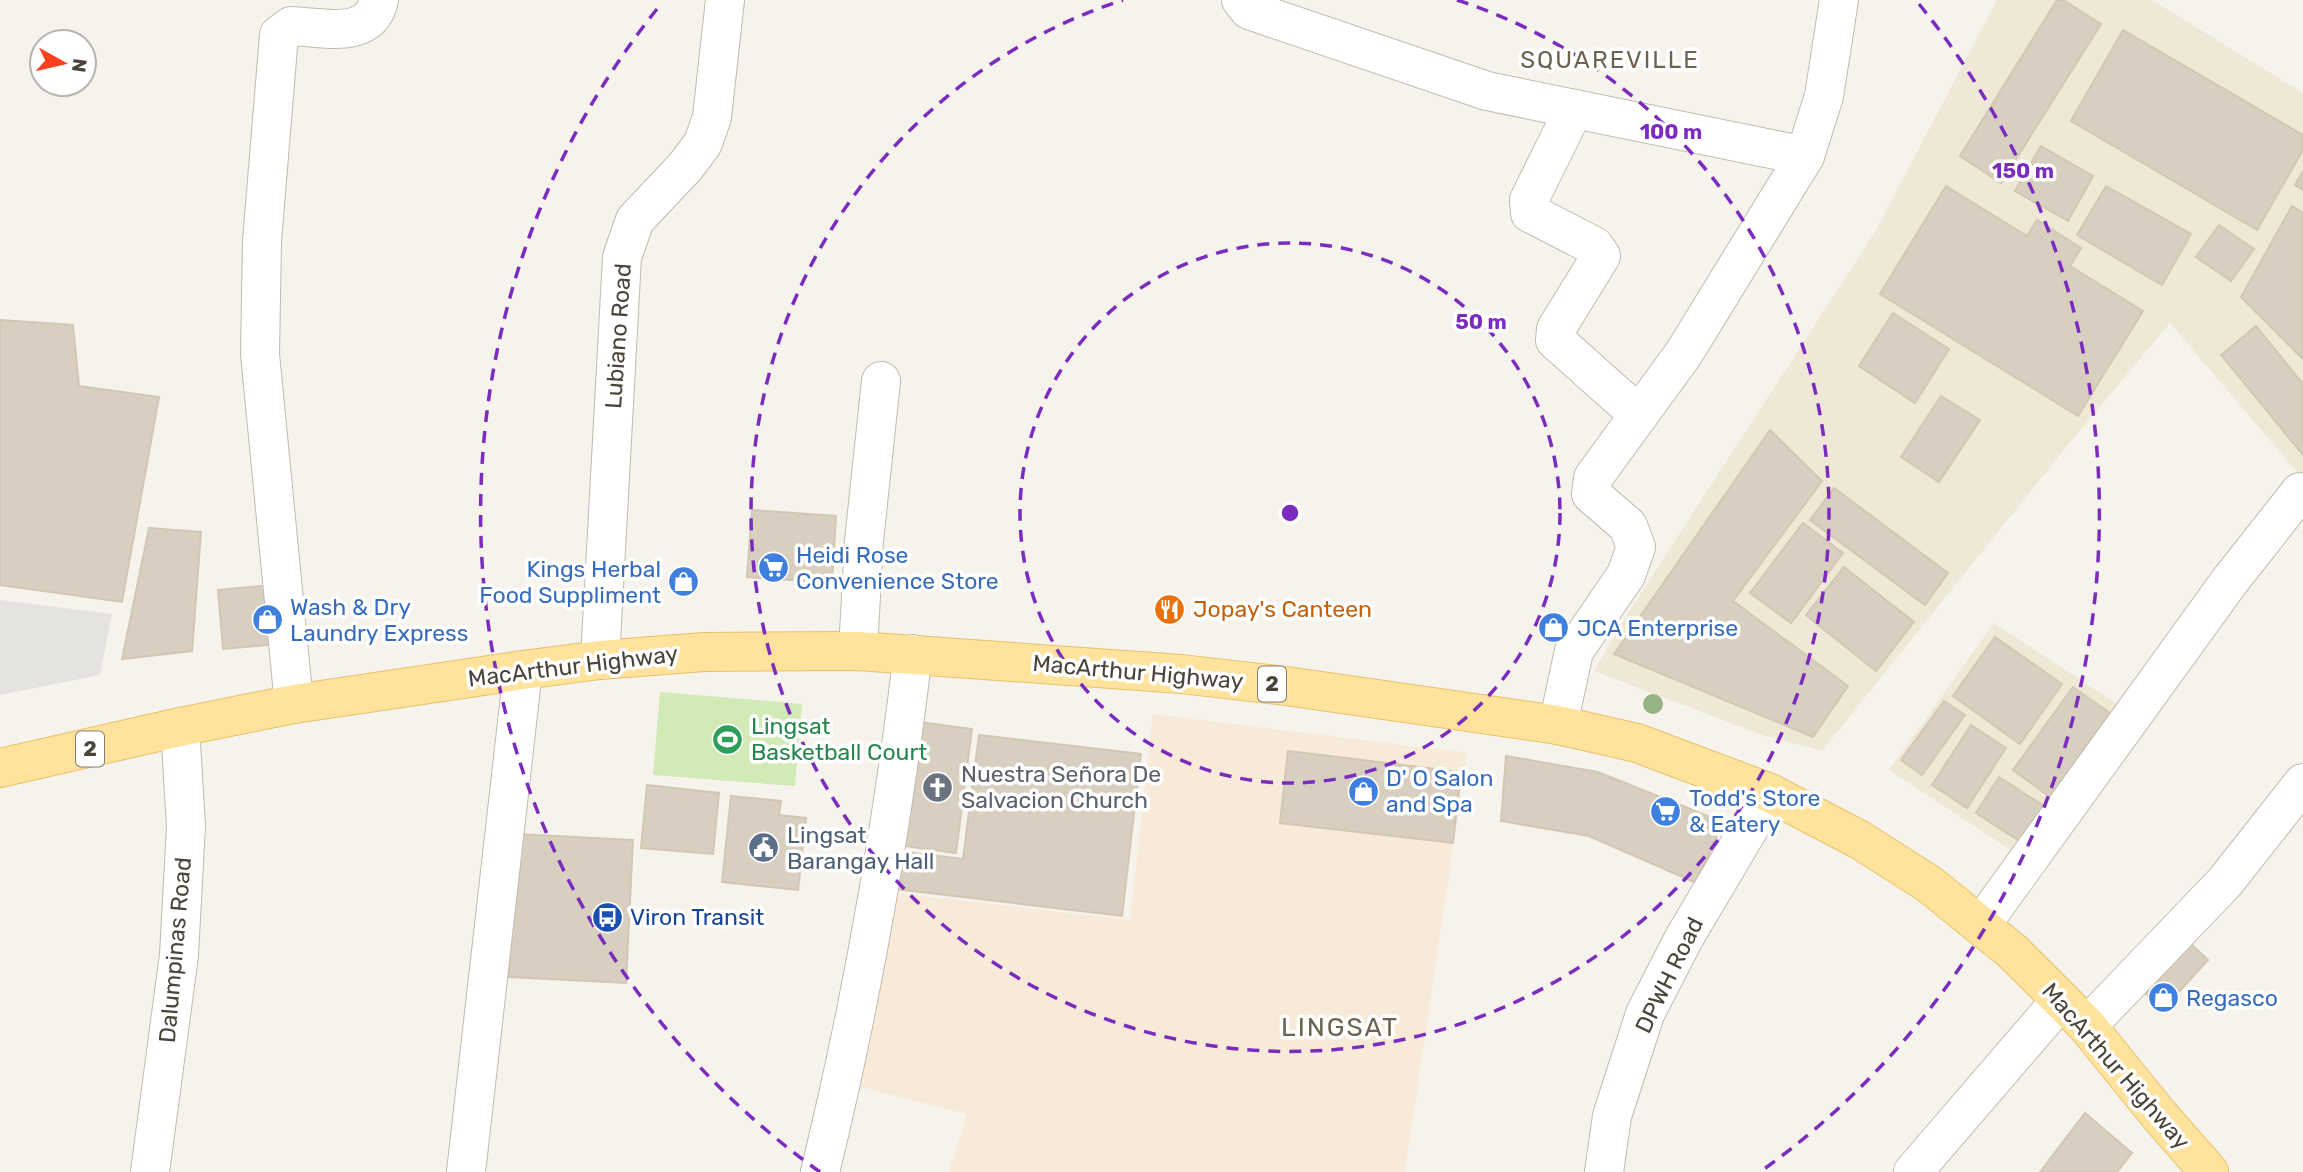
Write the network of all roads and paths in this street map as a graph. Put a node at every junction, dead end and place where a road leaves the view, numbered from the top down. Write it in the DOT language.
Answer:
graph roads {
  1 [pos="379,0"];
  2 [pos="725,0"];
  3 [pos="1241,0"];
  4 [pos="1839,0"];
  5 [pos="1574,109"];
  6 [pos="1805,156"];
  7 [pos="881,381"];
  8 [pos="1639,415"];
  9 [pos="2300,492"];
  10 [pos="858,651"];
  11 [pos="913,654"];
  12 [pos="600,660"];
  13 [pos="523,670"];
  14 [pos="294,704"];
  15 [pos="1558,725"];
  16 [pos="180,727"];
  17 [pos="0,768"];
  18 [pos="2303,783"];
  19 [pos="1770,793"];
  20 [pos="1981,925"];
  21 [pos="2074,1013"];
  22 [pos="150,1172"];
  23 [pos="466,1172"];
  24 [pos="820,1172"];
  25 [pos="1604,1172"];
  26 [pos="1913,1172"];
  27 [pos="2209,1172"];
  1 -- 14 [label="street"];
  2 -- 12 [label="street, Lubiano Road"];
  3 -- 5 [label="street"];
  4 -- 6 [label="street"];
  5 -- 6 [label="street"];
  5 -- 8 [label="street"];
  6 -- 8 [label="street"];
  7 -- 10 [label="street"];
  8 -- 15 [label="street"];
  9 -- 20 [label="street"];
  10 -- 11 [label="main road, MacArthur Highway / 2"];
  10 -- 12 [label="main road, MacArthur Highway / 2"];
  11 -- 15 [label="main road, MacArthur Highway / 2"];
  11 -- 24 [label="street"];
  12 -- 13 [label="main road, MacArthur Highway / 2"];
  13 -- 14 [label="main road, MacArthur Highway / 2"];
  13 -- 23 [label="street"];
  14 -- 16 [label="main road, MacArthur Highway / 2"];
  15 -- 19 [label="main road, MacArthur Highway / 2"];
  16 -- 17 [label="main road, MacArthur Highway / 2"];
  16 -- 22 [label="street, Dalumpinas Road"];
  18 -- 21 [label="street"];
  19 -- 20 [label="main road, MacArthur Highway / 2"];
  19 -- 25 [label="street, DPWH Road"];
  20 -- 21 [label="main road, MacArthur Highway / 2"];
  21 -- 26 [label="street"];
  21 -- 27 [label="main road, MacArthur Highway / 2"];
}
